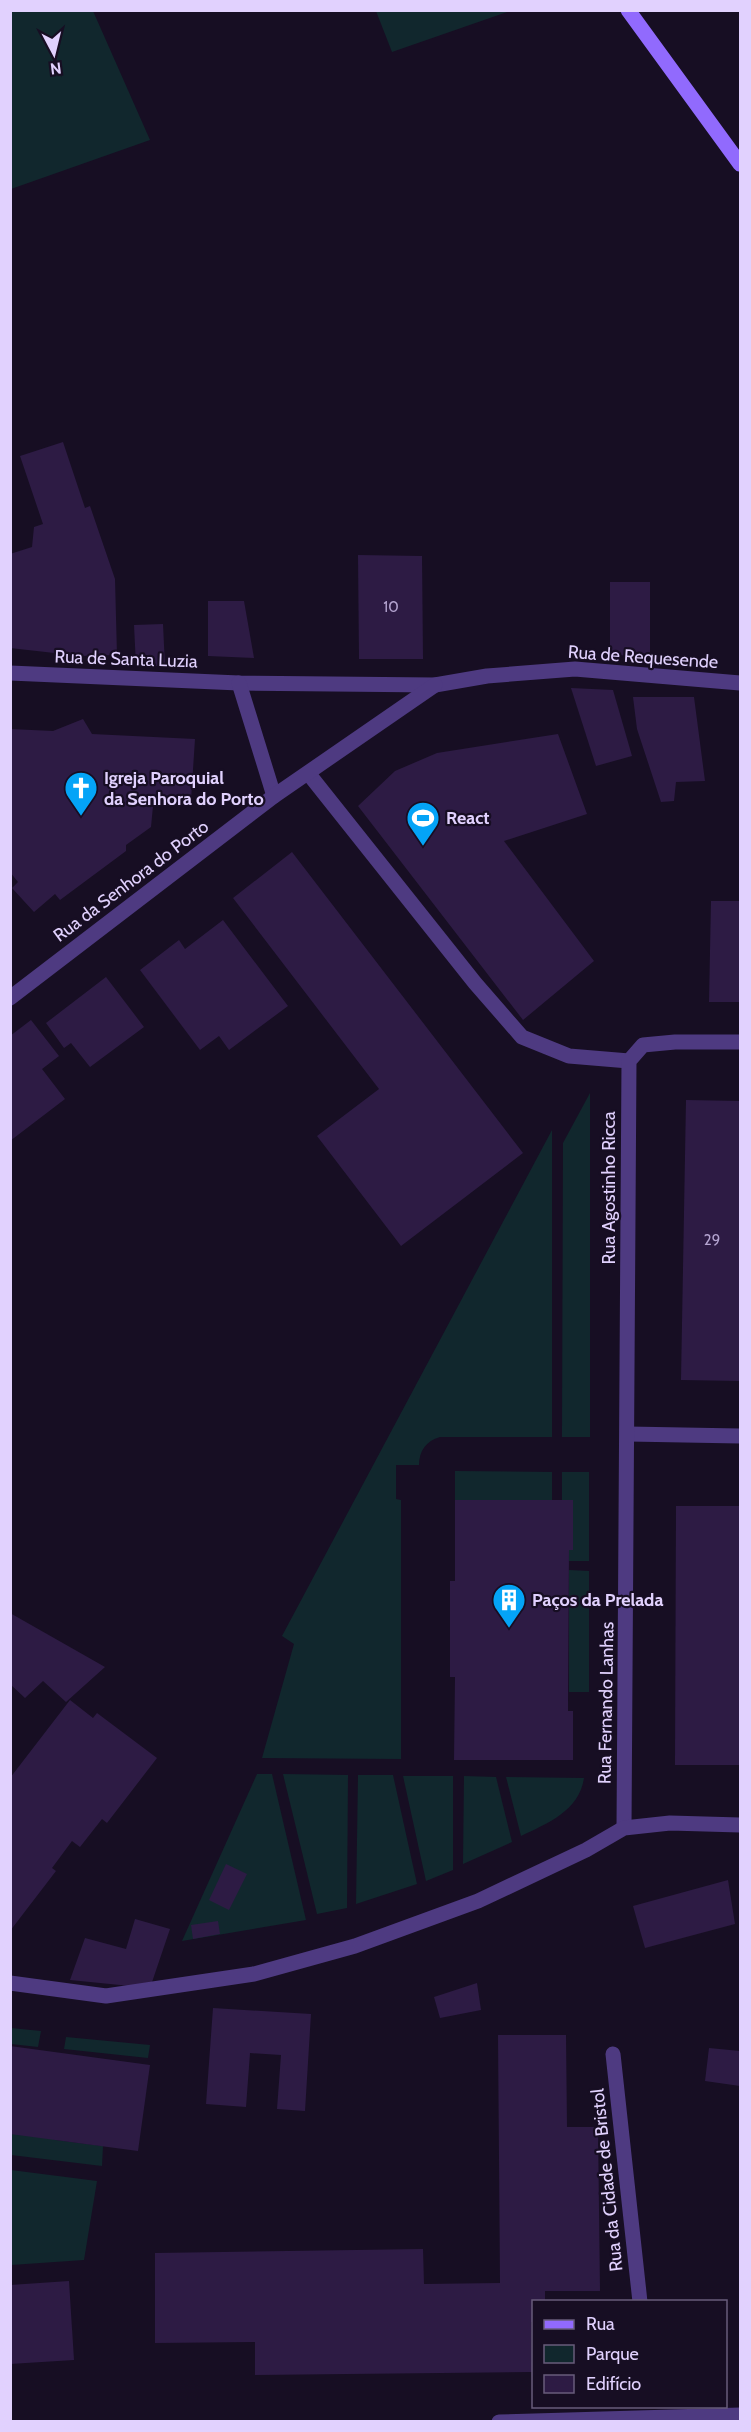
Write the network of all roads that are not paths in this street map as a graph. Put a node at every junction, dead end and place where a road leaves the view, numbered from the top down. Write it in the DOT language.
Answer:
graph roads {
  1 [pos="628,10"];
  2 [pos="741,164"];
  3 [pos="10,673"];
  4 [pos="741,682"];
  5 [pos="239,683"];
  6 [pos="435,685"];
  7 [pos="308,773"];
  8 [pos="274,796"];
  9 [pos="10,998"];
  10 [pos="741,1042"];
  11 [pos="629,1061"];
  12 [pos="628,1434"];
  13 [pos="741,1436"];
  14 [pos="741,1825"];
  15 [pos="624,1828"];
  16 [pos="10,1983"];
  17 [pos="614,2054"];
  18 [pos="639,2300"];
  19 [pos="651,2415"];
  20 [pos="741,2415"];
  21 [pos="499,2421"];
  1 -- 2 [label="main road"];
  3 -- 5 [label="street, Rua de Santa Luzia"];
  4 -- 6 [label="street, Rua de Requesende"];
  5 -- 6 [label="street, Rua de Santa Luzia"];
  5 -- 8 [label="street"];
  6 -- 7 [label="street, Rua da Senhora do Porto"];
  7 -- 8 [label="street, Rua da Senhora do Porto"];
  7 -- 11 [label="street"];
  8 -- 9 [label="street, Rua da Senhora do Porto"];
  10 -- 11 [label="street"];
  11 -- 12 [label="street, Rua Agostinho Ricca"];
  12 -- 13 [label="street"];
  12 -- 15 [label="street, Rua Fernando Lanhas"];
  14 -- 15 [label="street"];
  15 -- 16 [label="street"];
  17 -- 18 [label="street, Rua da Cidade de Bristol"];
  19 -- 20 [label="street"];
  19 -- 21 [label="street"];
}
